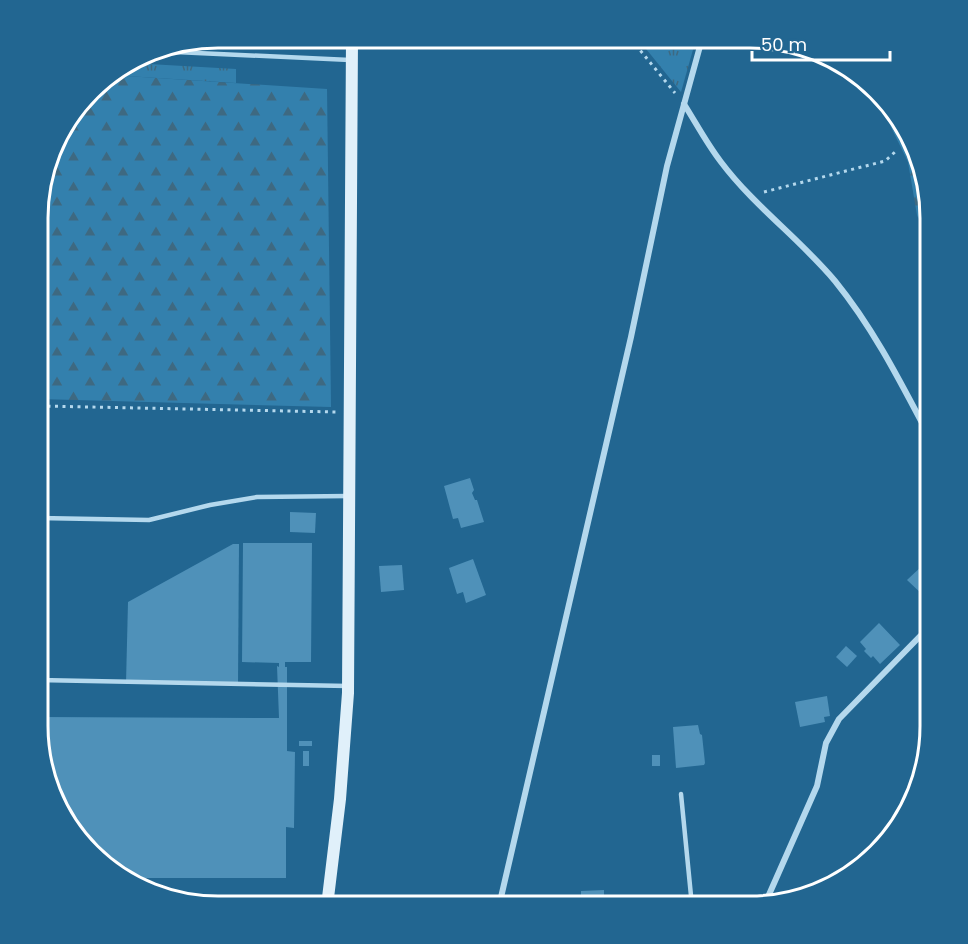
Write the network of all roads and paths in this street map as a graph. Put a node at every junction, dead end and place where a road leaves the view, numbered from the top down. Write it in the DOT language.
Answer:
graph roads {
  1 [pos="352,48"];
  2 [pos="638,48"];
  3 [pos="700,48"];
  4 [pos="181,52"];
  5 [pos="352,60"];
  6 [pos="684,104"];
  7 [pos="895,152"];
  8 [pos="755,199"];
  9 [pos="48,406"];
  10 [pos="350,411"];
  11 [pos="920,420"];
  12 [pos="350,496"];
  13 [pos="48,518"];
  14 [pos="920,636"];
  15 [pos="48,680"];
  16 [pos="348,686"];
  17 [pos="681,794"];
  18 [pos="769,895"];
  19 [pos="328,896"];
  20 [pos="501,896"];
  21 [pos="691,896"];
  1 -- 5 [label="street"];
  2 -- 6 [label="path"];
  3 -- 6 [label="street"];
  4 -- 5 [label="lane"];
  5 -- 10 [label="street"];
  6 -- 8 [label="street"];
  6 -- 20 [label="street"];
  7 -- 8 [label="path"];
  8 -- 11 [label="street"];
  9 -- 10 [label="path"];
  10 -- 12 [label="street"];
  12 -- 13 [label="lane"];
  12 -- 16 [label="street"];
  14 -- 18 [label="street"];
  15 -- 16 [label="lane"];
  16 -- 19 [label="street"];
  17 -- 21 [label="lane"];
}
